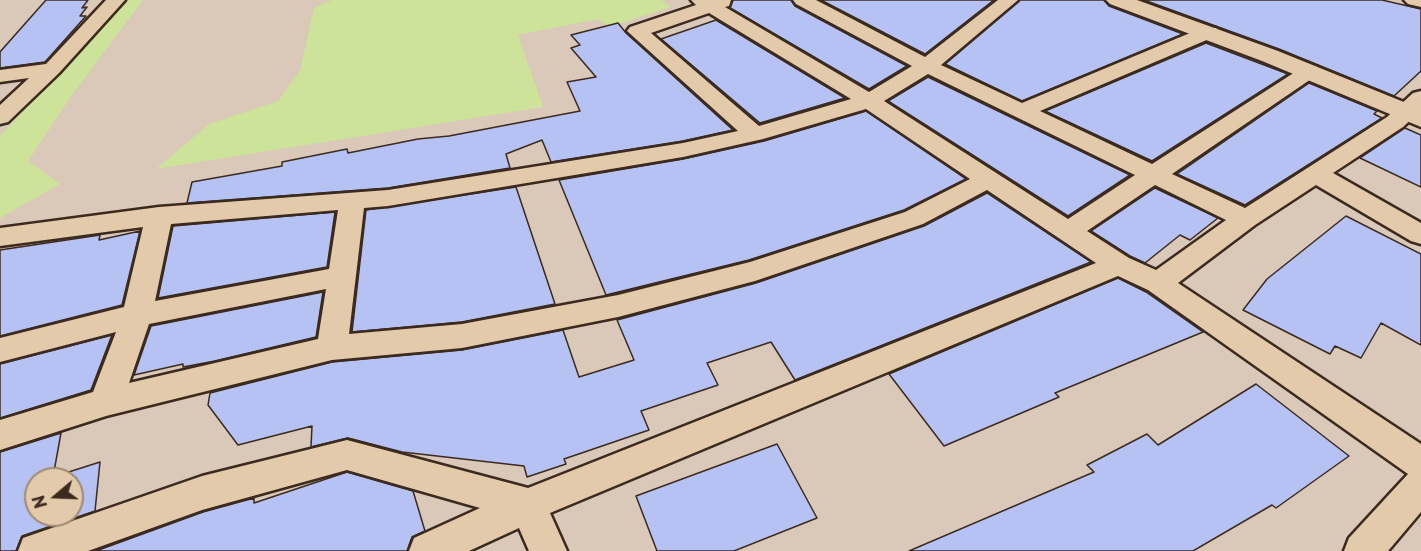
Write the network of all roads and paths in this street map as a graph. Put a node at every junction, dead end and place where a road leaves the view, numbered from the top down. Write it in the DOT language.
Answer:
graph roads {
  1 [pos="116,0"];
  2 [pos="802,0"];
  3 [pos="1009,0"];
  4 [pos="1117,0"];
  5 [pos="1415,0"];
  6 [pos="1421,1"];
  7 [pos="714,2"];
  8 [pos="1209,32"];
  9 [pos="927,66"];
  10 [pos="52,69"];
  11 [pos="1310,71"];
  12 [pos="0,76"];
  13 [pos="869,101"];
  14 [pos="1416,110"];
  15 [pos="1022,111"];
  16 [pos="0,117"];
  17 [pos="754,135"];
  18 [pos="1156,174"];
  19 [pos="1316,174"];
  20 [pos="988,180"];
  21 [pos="352,202"];
  22 [pos="159,216"];
  23 [pos="1246,219"];
  24 [pos="1067,232"];
  25 [pos="1421,235"];
  26 [pos="0,237"];
  27 [pos="1119,265"];
  28 [pos="343,276"];
  29 [pos="1158,283"];
  30 [pos="137,315"];
  31 [pos="332,348"];
  32 [pos="0,350"];
  33 [pos="106,402"];
  34 [pos="0,435"];
  35 [pos="1421,463"];
  36 [pos="1421,485"];
  37 [pos="528,505"];
  38 [pos="37,551"];
  39 [pos="428,551"];
  40 [pos="548,551"];
  41 [pos="1364,551"];
  1 -- 10 [label="street"];
  2 -- 9 [label="street"];
  3 -- 9 [label="street"];
  4 -- 8 [label="street"];
  5 -- 6 [label="street"];
  7 -- 13 [label="street"];
  7 -- 17 [label="street"];
  8 -- 11 [label="street"];
  8 -- 15 [label="street"];
  9 -- 13 [label="street"];
  9 -- 15 [label="street"];
  10 -- 12 [label="street"];
  10 -- 16 [label="street"];
  11 -- 14 [label="street"];
  11 -- 18 [label="street"];
  13 -- 17 [label="street"];
  13 -- 20 [label="street"];
  14 -- 19 [label="street"];
  15 -- 18 [label="street"];
  17 -- 21 [label="street"];
  18 -- 23 [label="street"];
  18 -- 24 [label="street"];
  19 -- 23 [label="street"];
  19 -- 25 [label="street"];
  20 -- 24 [label="street"];
  20 -- 31 [label="street"];
  21 -- 22 [label="street"];
  21 -- 28 [label="street"];
  22 -- 26 [label="street"];
  22 -- 30 [label="street"];
  23 -- 29 [label="street"];
  24 -- 27 [label="street"];
  27 -- 29 [label="street"];
  27 -- 37 [label="street"];
  28 -- 30 [label="street"];
  28 -- 31 [label="street"];
  29 -- 35 [label="street"];
  30 -- 32 [label="street"];
  30 -- 33 [label="street"];
  31 -- 33 [label="street"];
  33 -- 34 [label="street"];
  36 -- 41 [label="street"];
  37 -- 38 [label="street"];
  37 -- 39 [label="street"];
  37 -- 40 [label="street"];
}
